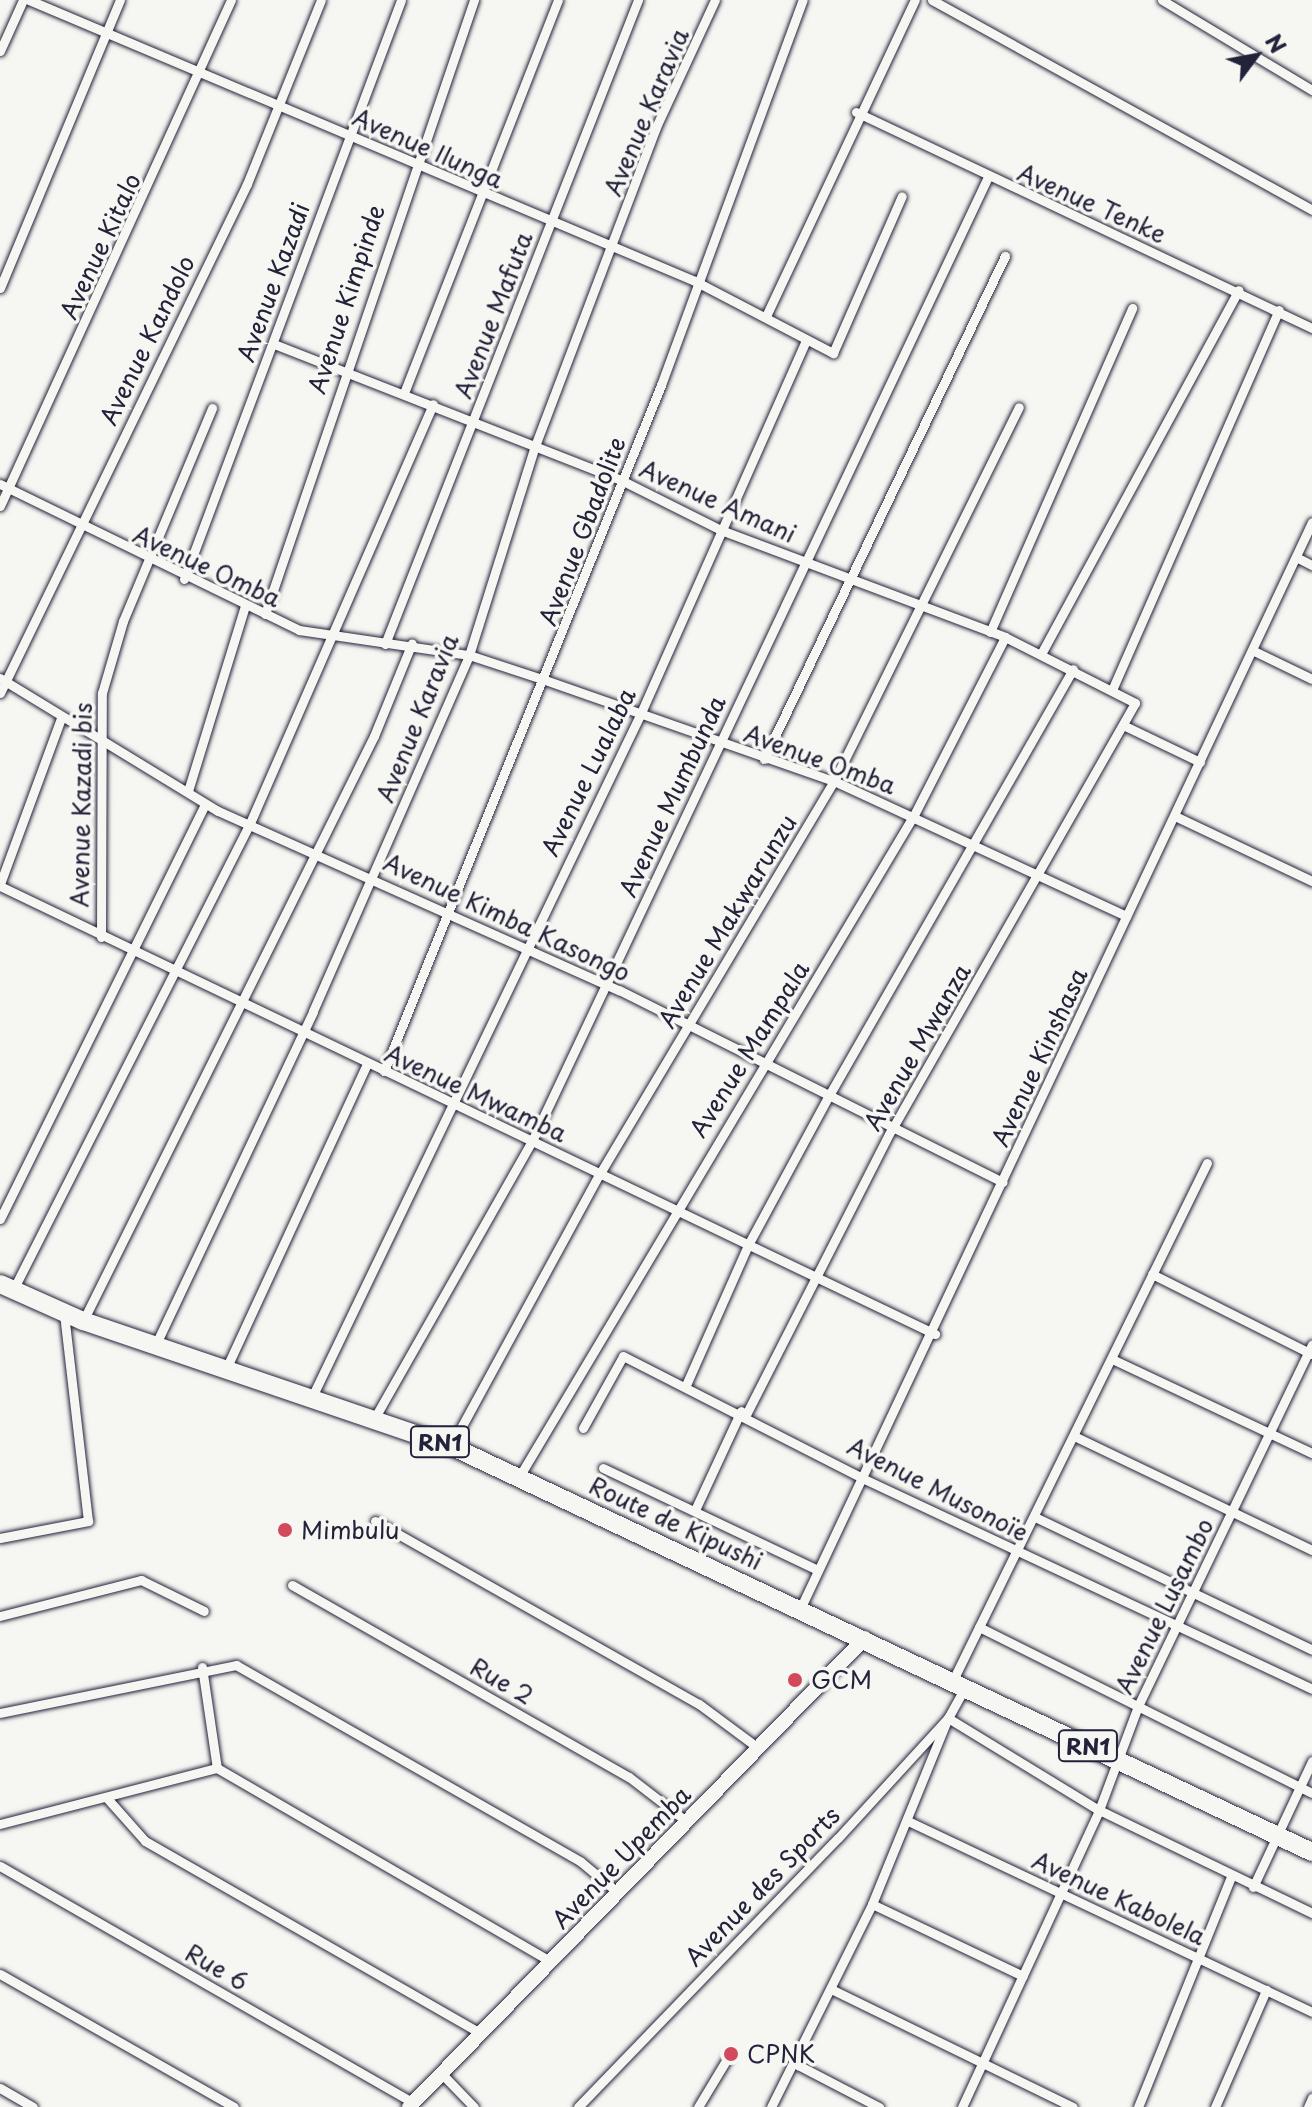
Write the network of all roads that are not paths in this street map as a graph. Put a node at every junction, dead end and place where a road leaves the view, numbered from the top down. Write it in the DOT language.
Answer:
graph roads {
  1 [pos="26,0"];
  2 [pos="120,0"];
  3 [pos="231,0"];
  4 [pos="321,0"];
  5 [pos="401,0"];
  6 [pos="474,0"];
  7 [pos="558,0"];
  8 [pos="638,0"];
  9 [pos="715,0"];
  10 [pos="803,0"];
  11 [pos="915,0"];
  12 [pos="932,0"];
  13 [pos="1162,0"];
  14 [pos="105,34"];
  15 [pos="0,51"];
  16 [pos="201,72"];
  17 [pos="1312,90"];
  18 [pos="281,103"];
  19 [pos="856,112"];
  20 [pos="349,135"];
  21 [pos="413,163"];
  22 [pos="987,179"];
  23 [pos="479,193"];
  24 [pos="902,196"];
  25 [pos="1312,210"];
  26 [pos="550,223"];
  27 [pos="612,250"];
  28 [pos="1005,256"];
  29 [pos="695,281"];
  30 [pos="0,288"];
  31 [pos="1239,290"];
  32 [pos="1132,308"];
  33 [pos="1279,310"];
  34 [pos="767,314"];
  35 [pos="1312,328"];
  36 [pos="806,340"];
  37 [pos="274,344"];
  38 [pos="344,368"];
  39 [pos="404,393"];
  40 [pos="433,404"];
  41 [pos="1019,407"];
  42 [pos="212,408"];
  43 [pos="474,419"];
  44 [pos="535,446"];
  45 [pos="623,481"];
  46 [pos="4,486"];
  47 [pos="0,506"];
  48 [pos="1312,522"];
  49 [pos="80,528"];
  50 [pos="721,530"];
  51 [pos="1296,557"];
  52 [pos="808,562"];
  53 [pos="150,563"];
  54 [pos="1312,565"];
  55 [pos="184,579"];
  56 [pos="853,579"];
  57 [pos="245,606"];
  58 [pos="915,607"];
  59 [pos="265,614"];
  60 [pos="990,632"];
  61 [pos="1005,637"];
  62 [pos="334,639"];
  63 [pos="412,643"];
  64 [pos="385,644"];
  65 [pos="1254,651"];
  66 [pos="1041,654"];
  67 [pos="469,655"];
  68 [pos="1073,669"];
  69 [pos="1312,679"];
  70 [pos="545,680"];
  71 [pos="2,685"];
  72 [pos="1112,690"];
  73 [pos="1135,709"];
  74 [pos="640,715"];
  75 [pos="61,718"];
  76 [pos="1127,727"];
  77 [pos="100,744"];
  78 [pos="717,744"];
  79 [pos="764,759"];
  80 [pos="1200,762"];
  81 [pos="834,781"];
  82 [pos="188,791"];
  83 [pos="205,804"];
  84 [pos="914,815"];
  85 [pos="1175,816"];
  86 [pos="250,823"];
  87 [pos="972,843"];
  88 [pos="315,853"];
  89 [pos="1040,874"];
  90 [pos="372,876"];
  91 [pos="1312,881"];
  92 [pos="0,885"];
  93 [pos="453,912"];
  94 [pos="1126,916"];
  95 [pos="101,937"];
  96 [pos="524,947"];
  97 [pos="133,952"];
  98 [pos="176,971"];
  99 [pos="608,985"];
  100 [pos="242,1003"];
  101 [pos="687,1024"];
  102 [pos="302,1033"];
  103 [pos="367,1063"];
  104 [pos="764,1063"];
  105 [pos="384,1071"];
  106 [pos="828,1097"];
  107 [pos="454,1106"];
  108 [pos="891,1130"];
  109 [pos="532,1141"];
  110 [pos="1207,1163"];
  111 [pos="599,1175"];
  112 [pos="1003,1182"];
  113 [pos="674,1208"];
  114 [pos="0,1219"];
  115 [pos="748,1245"];
  116 [pos="1152,1274"];
  117 [pos="816,1276"];
  118 [pos="7,1287"];
  119 [pos="64,1312"];
  120 [pos="83,1321"];
  121 [pos="935,1334"];
  122 [pos="155,1346"];
  123 [pos="1311,1350"];
  124 [pos="1112,1359"];
  125 [pos="225,1371"];
  126 [pos="686,1385"];
  127 [pos="311,1399"];
  128 [pos="744,1412"];
  129 [pos="374,1419"];
  130 [pos="583,1428"];
  131 [pos="1271,1434"];
  132 [pos="1074,1436"];
  133 [pos="451,1446"];
  134 [pos="1312,1453"];
  135 [pos="603,1468"];
  136 [pos="519,1477"];
  137 [pos="862,1478"];
  138 [pos="695,1510"];
  139 [pos="1232,1513"];
  140 [pos="1035,1517"];
  141 [pos="375,1521"];
  142 [pos="0,1538"];
  143 [pos="1312,1550"];
  144 [pos="1017,1552"];
  145 [pos="818,1570"];
  146 [pos="292,1585"];
  147 [pos="1194,1594"];
  148 [pos="801,1607"];
  149 [pos="204,1611"];
  150 [pos="0,1616"];
  151 [pos="1179,1624"];
  152 [pos="979,1627"];
  153 [pos="865,1638"];
  154 [pos="1312,1650"];
  155 [pos="202,1667"];
  156 [pos="960,1683"];
  157 [pos="1312,1689"];
  158 [pos="1138,1706"];
  159 [pos="0,1713"];
  160 [pos="948,1718"];
  161 [pos="757,1747"];
  162 [pos="1117,1760"];
  163 [pos="1312,1761"];
  164 [pos="217,1768"];
  165 [pos="1300,1787"];
  166 [pos="1312,1793"];
  167 [pos="106,1797"];
  168 [pos="1099,1810"];
  169 [pos="686,1821"];
  170 [pos="908,1821"];
  171 [pos="0,1824"];
  172 [pos="1277,1836"];
  173 [pos="1312,1852"];
  174 [pos="0,1866"];
  175 [pos="1231,1877"];
  176 [pos="1253,1887"];
  177 [pos="616,1891"];
  178 [pos="1063,1893"];
  179 [pos="872,1904"];
  180 [pos="1312,1913"];
  181 [pos="1196,1957"];
  182 [pos="550,1961"];
  183 [pos="0,1974"];
  184 [pos="1023,1976"];
  185 [pos="831,1989"];
  186 [pos="1266,1990"];
  187 [pos="1312,2012"];
  188 [pos="480,2033"];
  189 [pos="730,2054"];
  190 [pos="984,2060"];
  191 [pos="794,2063"];
  192 [pos="442,2074"];
  193 [pos="0,2088"];
  194 [pos="1312,2098"];
  195 [pos="1056,2103"];
  196 [pos="411,2105"];
  197 [pos="33,2107"];
  198 [pos="234,2107"];
  199 [pos="474,2107"];
  200 [pos="578,2107"];
  201 [pos="698,2107"];
  202 [pos="771,2107"];
  203 [pos="879,2107"];
  204 [pos="962,2107"];
  205 [pos="1073,2107"];
  206 [pos="1138,2107"];
  207 [pos="1215,2107"];
  208 [pos="1308,2107"];
  1 -- 14 [label="street, Avenue Ilunga"];
  1 -- 15 [label="street"];
  2 -- 14 [label="street"];
  3 -- 16 [label="street, Avenue Kitalo"];
  4 -- 18 [label="street, Avenue Kandolo"];
  5 -- 20 [label="street, Avenue Kazadi"];
  6 -- 21 [label="street, Avenue Kimpinde"];
  7 -- 23 [label="street"];
  8 -- 26 [label="street, Avenue Mafuta"];
  9 -- 27 [label="street, Avenue Karavia"];
  10 -- 29 [label="street, Avenue Gbadolite"];
  11 -- 19 [label="street"];
  12 -- 25 [label="street"];
  13 -- 17 [label="street"];
  14 -- 16 [label="street, Avenue Ilunga"];
  14 -- 30 [label="street"];
  16 -- 18 [label="street, Avenue Ilunga"];
  16 -- 46 [label="street, Avenue Kitalo"];
  18 -- 20 [label="street, Avenue Ilunga"];
  18 -- 49 [label="street, Avenue Kandolo"];
  19 -- 22 [label="street, Avenue Tenke"];
  19 -- 34 [label="street"];
  20 -- 21 [label="street, Avenue Ilunga"];
  20 -- 37 [label="street, Avenue Kazadi"];
  21 -- 23 [label="street, Avenue Ilunga"];
  21 -- 38 [label="street, Avenue Kimpinde"];
  22 -- 31 [label="street, Avenue Tenke"];
  22 -- 52 [label="street, Avenue Mumbunda"];
  23 -- 26 [label="street, Avenue Ilunga"];
  23 -- 39 [label="street"];
  24 -- 36 [label="street"];
  26 -- 27 [label="street, Avenue Ilunga"];
  26 -- 43 [label="street, Avenue Mafuta"];
  27 -- 29 [label="street, Avenue Ilunga"];
  27 -- 44 [label="street, Avenue Karavia"];
  28 -- 56 [label="street"];
  29 -- 34 [label="street, Avenue Ilunga"];
  29 -- 45 [label="street, Avenue Gbadolite"];
  31 -- 33 [label="street, Avenue Tenke"];
  31 -- 66 [label="street"];
  32 -- 60 [label="street"];
  33 -- 35 [label="street, Avenue Tenke"];
  33 -- 72 [label="street"];
  34 -- 36 [label="street, Avenue Ilunga"];
  36 -- 50 [label="street, Avenue Lualaba"];
  37 -- 38 [label="street, Avenue Amani"];
  37 -- 55 [label="street, Avenue Kazadi"];
  38 -- 39 [label="street, Avenue Amani"];
  38 -- 59 [label="street, Avenue Kimpinde"];
  39 -- 40 [label="street, Avenue Amani"];
  40 -- 43 [label="street, Avenue Amani"];
  40 -- 62 [label="street"];
  41 -- 58 [label="street, Avenue Makwarunzu"];
  42 -- 53 [label="street, Avenue Kazadi bis"];
  43 -- 44 [label="street, Avenue Amani"];
  43 -- 64 [label="street, Avenue Mafuta"];
  44 -- 45 [label="street, Avenue Amani"];
  44 -- 67 [label="street, Avenue Karavia"];
  45 -- 50 [label="street, Avenue Amani"];
  45 -- 70 [label="street, Avenue Gbadolite"];
  46 -- 47 [label="street, Avenue Kitalo"];
  46 -- 49 [label="street, Avenue Omba"];
  48 -- 51 [label="street, Avenue Kinshasa"];
  49 -- 53 [label="street, Avenue Omba"];
  49 -- 71 [label="street, Avenue Kandolo"];
  50 -- 52 [label="street, Avenue Amani"];
  50 -- 74 [label="street, Avenue Lualaba"];
  51 -- 54 [label="street"];
  51 -- 65 [label="street, Avenue Kinshasa"];
  52 -- 56 [label="street, Avenue Amani"];
  52 -- 78 [label="street, Avenue Mumbunda"];
  53 -- 55 [label="street, Avenue Omba"];
  53 -- 77 [label="street, Avenue Kazadi bis"];
  55 -- 57 [label="street, Avenue Omba"];
  56 -- 58 [label="street, Avenue Amani"];
  56 -- 79 [label="street"];
  57 -- 59 [label="street, Avenue Omba"];
  57 -- 82 [label="street"];
  58 -- 60 [label="street, Avenue Amani"];
  58 -- 81 [label="street, Avenue Makwarunzu"];
  59 -- 62 [label="street, Avenue Omba"];
  60 -- 61 [label="street, Avenue Amani"];
  61 -- 66 [label="street, Avenue Amani"];
  61 -- 84 [label="street, Avenue Mampala"];
  62 -- 64 [label="street, Avenue Omba"];
  62 -- 86 [label="street"];
  63 -- 64 [label="street, Avenue Omba"];
  63 -- 67 [label="street, Avenue Omba"];
  63 -- 88 [label="street"];
  65 -- 69 [label="street"];
  65 -- 80 [label="street, Avenue Kinshasa"];
  66 -- 68 [label="street, Avenue Amani"];
  67 -- 70 [label="street, Avenue Omba"];
  67 -- 90 [label="street, Avenue Karavia"];
  68 -- 72 [label="street, Avenue Amani"];
  68 -- 87 [label="street"];
  70 -- 74 [label="street, Avenue Omba"];
  70 -- 93 [label="street, Avenue Gbadolite"];
  71 -- 75 [label="street, Avenue Kimba Kasongo"];
  72 -- 73 [label="street, Avenue Amani"];
  73 -- 76 [label="street, Avenue Mwanza"];
  74 -- 78 [label="street, Avenue Omba"];
  74 -- 96 [label="street, Avenue Lualaba"];
  75 -- 77 [label="street, Avenue Kimba Kasongo"];
  75 -- 92 [label="street"];
  76 -- 80 [label="street"];
  76 -- 89 [label="street, Avenue Mwanza"];
  77 -- 82 [label="street, Avenue Kimba Kasongo"];
  77 -- 95 [label="street, Avenue Kazadi bis"];
  78 -- 79 [label="street, Avenue Omba"];
  78 -- 99 [label="street, Avenue Mumbunda"];
  79 -- 81 [label="street, Avenue Omba"];
  80 -- 85 [label="street, Avenue Kinshasa"];
  81 -- 84 [label="street, Avenue Omba"];
  81 -- 101 [label="street, Avenue Makwarunzu"];
  82 -- 83 [label="street, Avenue Kimba Kasongo"];
  83 -- 86 [label="street, Avenue Kimba Kasongo"];
  83 -- 97 [label="street"];
  84 -- 87 [label="street, Avenue Omba"];
  84 -- 104 [label="street, Avenue Mampala"];
  85 -- 91 [label="street"];
  85 -- 94 [label="street, Avenue Kinshasa"];
  86 -- 88 [label="street, Avenue Kimba Kasongo"];
  86 -- 98 [label="street"];
  87 -- 89 [label="street, Avenue Omba"];
  87 -- 106 [label="street"];
  88 -- 90 [label="street, Avenue Kimba Kasongo"];
  88 -- 100 [label="street"];
  89 -- 94 [label="street, Avenue Omba"];
  89 -- 108 [label="street, Avenue Mwanza"];
  90 -- 93 [label="street, Avenue Kimba Kasongo"];
  90 -- 102 [label="street, Avenue Karavia"];
  92 -- 95 [label="street, Avenue Mwamba"];
  93 -- 96 [label="street, Avenue Kimba Kasongo"];
  93 -- 105 [label="street, Avenue Gbadolite"];
  94 -- 112 [label="street, Avenue Kinshasa"];
  95 -- 97 [label="street, Avenue Mwamba"];
  96 -- 99 [label="street, Avenue Kimba Kasongo"];
  96 -- 107 [label="street, Avenue Lualaba"];
  97 -- 98 [label="street, Avenue Mwamba"];
  97 -- 114 [label="street"];
  98 -- 100 [label="street, Avenue Mwamba"];
  98 -- 118 [label="street"];
  99 -- 101 [label="street, Avenue Kimba Kasongo"];
  99 -- 109 [label="street, Avenue Mumbunda"];
  100 -- 102 [label="street, Avenue Mwamba"];
  100 -- 120 [label="street"];
  101 -- 104 [label="street, Avenue Kimba Kasongo"];
  101 -- 111 [label="street, Avenue Makwarunzu"];
  102 -- 103 [label="street, Avenue Mwamba"];
  102 -- 122 [label="street, Avenue Karavia"];
  103 -- 105 [label="street, Avenue Mwamba"];
  103 -- 125 [label="street"];
  104 -- 106 [label="street, Avenue Kimba Kasongo"];
  104 -- 113 [label="street, Avenue Mampala"];
  105 -- 107 [label="street, Avenue Mwamba"];
  106 -- 108 [label="street, Avenue Kimba Kasongo"];
  106 -- 115 [label="street"];
  107 -- 109 [label="street, Avenue Mwamba"];
  107 -- 127 [label="street, Avenue Lualaba"];
  108 -- 112 [label="street, Avenue Kimba Kasongo"];
  108 -- 117 [label="street, Avenue Mwanza"];
  109 -- 111 [label="street, Avenue Mwamba"];
  109 -- 129 [label="street, Avenue Mumbunda"];
  110 -- 116 [label="street, Avenue des Sports"];
  111 -- 113 [label="street, Avenue Mwamba"];
  111 -- 133 [label="street, Avenue Makwarunzu"];
  112 -- 121 [label="street, Avenue Kinshasa"];
  113 -- 115 [label="street, Avenue Mwamba"];
  113 -- 136 [label="street, Avenue Mampala"];
  115 -- 117 [label="street, Avenue Mwamba"];
  115 -- 126 [label="street"];
  116 -- 123 [label="street"];
  116 -- 124 [label="street, Avenue des Sports"];
  117 -- 121 [label="street, Avenue Mwamba"];
  117 -- 128 [label="street, Avenue Mwanza"];
  118 -- 119 [label="highway, Route de Kipushi / RN1"];
  119 -- 120 [label="highway, Route de Kipushi / RN1"];
  119 -- 142 [label="street"];
  120 -- 122 [label="highway, Route de Kipushi / RN1"];
  121 -- 137 [label="street, Avenue Kinshasa"];
  122 -- 125 [label="highway, Route de Kipushi / RN1"];
  123 -- 131 [label="street, Avenue Lusambo"];
  124 -- 131 [label="street"];
  124 -- 132 [label="street, Avenue des Sports"];
  125 -- 127 [label="highway, Route de Kipushi / RN1"];
  126 -- 128 [label="street, Avenue Musonoïe"];
  126 -- 130 [label="street, Avenue Musonoïe"];
  127 -- 129 [label="highway, Route de Kipushi / RN1"];
  128 -- 137 [label="street, Avenue Musonoïe"];
  128 -- 138 [label="street, Avenue Mwanza"];
  129 -- 133 [label="highway, Route de Kipushi / RN1"];
  131 -- 134 [label="street"];
  131 -- 139 [label="street, Avenue Lusambo"];
  132 -- 139 [label="street"];
  132 -- 140 [label="street, Avenue des Sports"];
  133 -- 136 [label="highway, Route de Kipushi / RN1"];
  135 -- 138 [label="street"];
  136 -- 148 [label="highway, Route de Kipushi / RN1"];
  137 -- 144 [label="street, Avenue Musonoïe"];
  137 -- 145 [label="street, Avenue Kinshasa"];
  138 -- 145 [label="street"];
  139 -- 143 [label="street"];
  139 -- 147 [label="street, Avenue Lusambo"];
  140 -- 144 [label="street, Avenue des Sports"];
  140 -- 147 [label="street, Avenue Musonoïe"];
  141 -- 161 [label="street"];
  144 -- 151 [label="street, Avenue Musonoïe"];
  144 -- 152 [label="street, Avenue des Sports"];
  145 -- 148 [label="street, Avenue Kinshasa"];
  146 -- 169 [label="street, Rue 2"];
  147 -- 151 [label="street, Avenue Lusambo"];
  147 -- 154 [label="street, Avenue Musonoïe"];
  148 -- 153 [label="highway, Route de Kipushi / RN1"];
  149 -- 150 [label="street"];
  151 -- 157 [label="street, Avenue Musonoïe"];
  151 -- 158 [label="street, Avenue Lusambo"];
  152 -- 156 [label="street, Avenue des Sports"];
  152 -- 158 [label="street"];
  153 -- 156 [label="highway, Route de Kipushi / RN1"];
  153 -- 161 [label="street, Avenue Upemba"];
  155 -- 159 [label="street"];
  155 -- 164 [label="street"];
  155 -- 177 [label="street"];
  156 -- 160 [label="street, Avenue des Sports"];
  156 -- 162 [label="highway, Route de Kipushi / RN1"];
  158 -- 162 [label="street, Avenue Lusambo"];
  158 -- 165 [label="street"];
  160 -- 168 [label="street"];
  160 -- 170 [label="street"];
  160 -- 200 [label="street, Avenue des Sports"];
  161 -- 169 [label="street, Avenue Upemba"];
  162 -- 168 [label="street, Avenue Lusambo"];
  162 -- 172 [label="highway, Route de Kipushi / RN1"];
  163 -- 165 [label="street"];
  164 -- 167 [label="street"];
  164 -- 182 [label="street"];
  165 -- 166 [label="street"];
  165 -- 172 [label="street"];
  167 -- 171 [label="street"];
  167 -- 188 [label="street"];
  168 -- 175 [label="street"];
  168 -- 178 [label="street, Avenue Lusambo"];
  169 -- 177 [label="street, Avenue Upemba"];
  170 -- 178 [label="street, Avenue Kabolela"];
  170 -- 179 [label="street"];
  172 -- 173 [label="highway, Route de Kipushi / RN1"];
  172 -- 176 [label="street"];
  174 -- 196 [label="street, Rue 6"];
  175 -- 176 [label="street"];
  175 -- 181 [label="street"];
  176 -- 180 [label="street"];
  177 -- 182 [label="street, Avenue Upemba"];
  178 -- 181 [label="street, Avenue Kabolela"];
  178 -- 184 [label="street, Avenue Lusambo"];
  179 -- 184 [label="street"];
  179 -- 185 [label="street"];
  181 -- 186 [label="street, Avenue Kabolela"];
  181 -- 206 [label="street"];
  182 -- 188 [label="street, Avenue Upemba"];
  183 -- 198 [label="street"];
  184 -- 190 [label="street, Avenue Lusambo"];
  185 -- 190 [label="street"];
  185 -- 191 [label="street"];
  186 -- 187 [label="street, Avenue Kabolela"];
  186 -- 207 [label="street"];
  188 -- 192 [label="street, Avenue Upemba"];
  189 -- 201 [label="street"];
  190 -- 195 [label="street"];
  190 -- 204 [label="street, Avenue Lusambo"];
  191 -- 202 [label="street"];
  191 -- 203 [label="street"];
  192 -- 196 [label="street, Avenue Upemba"];
  192 -- 199 [label="street"];
  193 -- 197 [label="street"];
  194 -- 208 [label="street"];
  195 -- 205 [label="street"];
}
